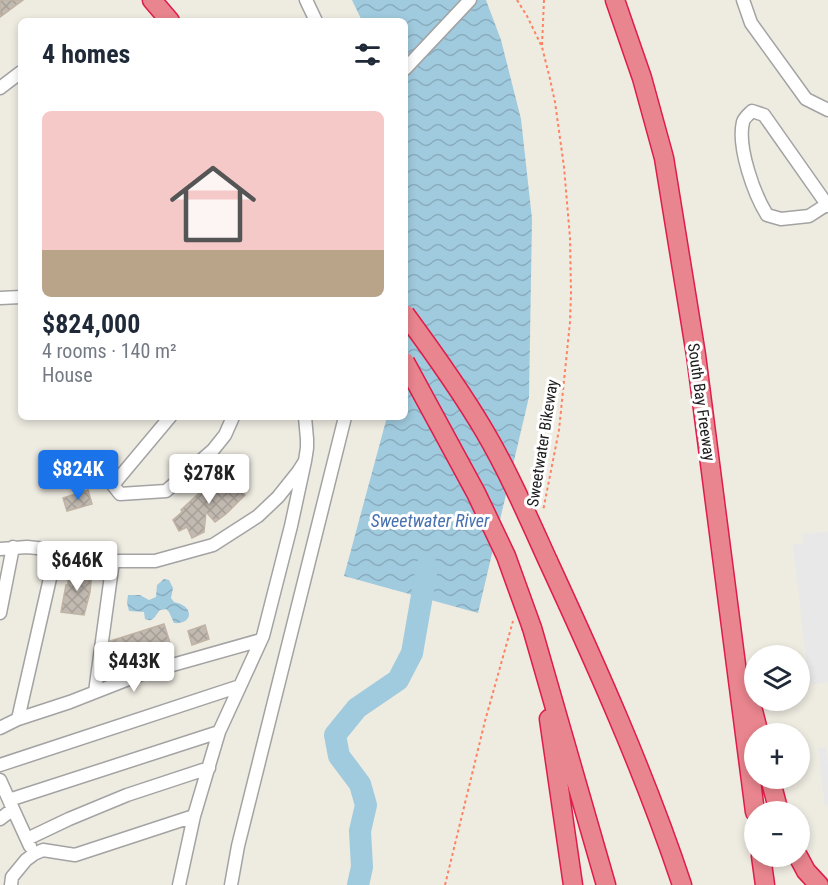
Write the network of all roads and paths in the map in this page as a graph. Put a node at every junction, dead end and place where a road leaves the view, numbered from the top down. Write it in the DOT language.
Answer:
graph roads {
  1 [pos="152,0"];
  2 [pos="306,0"];
  3 [pos="470,0"];
  4 [pos="517,0"];
  5 [pos="544,0"];
  6 [pos="615,0"];
  7 [pos="744,0"];
  8 [pos="167,18"];
  9 [pos="315,18"];
  10 [pos="542,47"];
  11 [pos="408,66"];
  12 [pos="18,74"];
  13 [pos="0,88"];
  14 [pos="828,110"];
  15 [pos="827,206"];
  16 [pos="18,297"];
  17 [pos="0,298"];
  18 [pos="408,318"];
  19 [pos="408,367"];
  20 [pos="167,420"];
  21 [pos="232,420"];
  22 [pos="304,420"];
  23 [pos="344,420"];
  24 [pos="305,461"];
  25 [pos="541,520"];
  26 [pos="13,547"];
  27 [pos="0,549"];
  28 [pos="56,552"];
  29 [pos="113,561"];
  30 [pos="0,613"];
  31 [pos="513,620"];
  32 [pos="731,625"];
  33 [pos="261,640"];
  34 [pos="542,664"];
  35 [pos="240,686"];
  36 [pos="95,692"];
  37 [pos="18,719"];
  38 [pos="756,723"];
  39 [pos="0,728"];
  40 [pos="219,732"];
  41 [pos="0,765"];
  42 [pos="209,768"];
  43 [pos="0,781"];
  44 [pos="754,801"];
  45 [pos="11,805"];
  46 [pos="194,816"];
  47 [pos="0,819"];
  48 [pos="27,839"];
  49 [pos="34,854"];
  50 [pos="763,867"];
  51 [pos="804,867"];
  52 [pos="11,885"];
  53 [pos="179,885"];
  54 [pos="231,885"];
  55 [pos="445,885"];
  56 [pos="573,885"];
  57 [pos="606,885"];
  58 [pos="682,885"];
  59 [pos="765,885"];
  60 [pos="819,885"];
  1 -- 8 [label="highway"];
  2 -- 9 [label="street"];
  3 -- 11 [label="street"];
  4 -- 10 [label="path, Sweetwater Bikeway"];
  5 -- 10 [label="path"];
  6 -- 32 [label="highway, South Bay Freeway"];
  7 -- 14 [label="street"];
  10 -- 25 [label="path, Sweetwater Bikeway"];
  12 -- 13 [label="street"];
  15 -- 15 [label="street"];
  16 -- 17 [label="street"];
  18 -- 58 [label="highway, bridge"];
  19 -- 34 [label="highway, bridge"];
  20 -- 21 [label="street"];
  22 -- 24 [label="street"];
  23 -- 54 [label="street"];
  24 -- 29 [label="street"];
  24 -- 33 [label="street"];
  26 -- 27 [label="street"];
  26 -- 28 [label="street"];
  26 -- 30 [label="street"];
  28 -- 29 [label="street"];
  28 -- 37 [label="street"];
  29 -- 36 [label="street"];
  31 -- 55 [label="path"];
  32 -- 38 [label="highway"];
  32 -- 44 [label="highway, South Bay Freeway"];
  33 -- 35 [label="street"];
  33 -- 36 [label="street"];
  34 -- 56 [label="highway"];
  34 -- 57 [label="highway"];
  35 -- 40 [label="street"];
  35 -- 41 [label="street"];
  36 -- 37 [label="street"];
  37 -- 39 [label="street"];
  40 -- 42 [label="street"];
  40 -- 45 [label="street"];
  42 -- 46 [label="street"];
  42 -- 48 [label="street"];
  43 -- 45 [label="street"];
  45 -- 47 [label="street"];
  45 -- 48 [label="street"];
  46 -- 49 [label="street"];
  46 -- 53 [label="street"];
  48 -- 49 [label="street"];
  49 -- 52 [label="street"];
  50 -- 59 [label="highway"];
  51 -- 60 [label="highway"];
}
